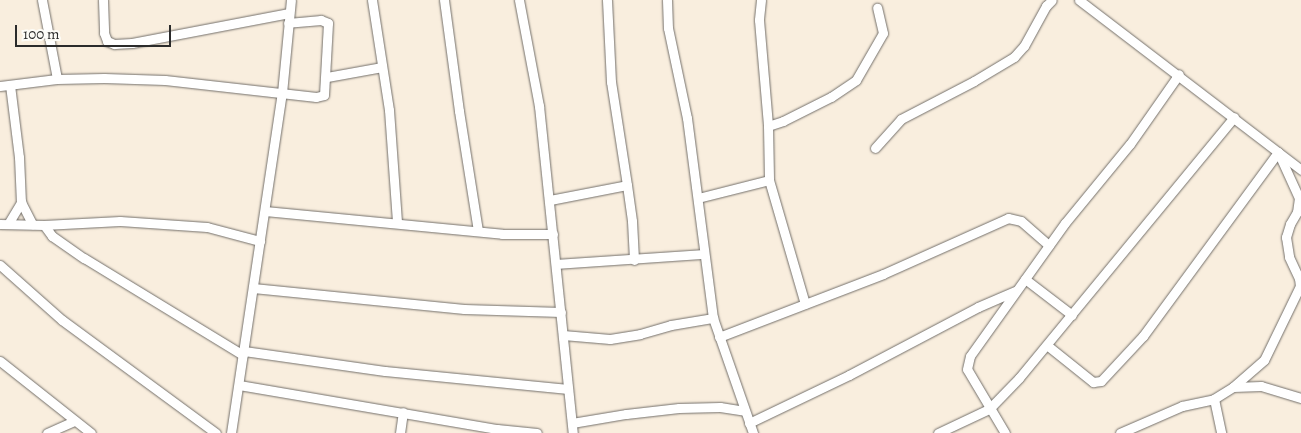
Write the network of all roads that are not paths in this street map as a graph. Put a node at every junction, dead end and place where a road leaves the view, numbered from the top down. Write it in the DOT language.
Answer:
graph roads {
  1 [pos="42,0"];
  2 [pos="103,0"];
  3 [pos="290,0"];
  4 [pos="372,0"];
  5 [pos="444,0"];
  6 [pos="519,0"];
  7 [pos="607,0"];
  8 [pos="666,0"];
  9 [pos="761,0"];
  10 [pos="1052,0"];
  11 [pos="1079,0"];
  12 [pos="878,8"];
  13 [pos="289,13"];
  14 [pos="288,23"];
  15 [pos="382,67"];
  16 [pos="1179,74"];
  17 [pos="327,78"];
  18 [pos="57,79"];
  19 [pos="10,85"];
  20 [pos="0,86"];
  21 [pos="282,93"];
  22 [pos="1234,117"];
  23 [pos="768,126"];
  24 [pos="874,148"];
  25 [pos="1278,152"];
  26 [pos="1301,170"];
  27 [pos="769,180"];
  28 [pos="627,186"];
  29 [pos="698,198"];
  30 [pos="550,200"];
  31 [pos="21,202"];
  32 [pos="265,211"];
  33 [pos="397,222"];
  34 [pos="4,224"];
  35 [pos="32,224"];
  36 [pos="44,225"];
  37 [pos="478,231"];
  38 [pos="553,234"];
  39 [pos="260,241"];
  40 [pos="1049,245"];
  41 [pos="704,254"];
  42 [pos="634,260"];
  43 [pos="556,264"];
  44 [pos="0,265"];
  45 [pos="1025,279"];
  46 [pos="253,288"];
  47 [pos="1016,290"];
  48 [pos="805,304"];
  49 [pos="561,312"];
  50 [pos="1072,315"];
  51 [pos="714,318"];
  52 [pos="563,335"];
  53 [pos="719,336"];
  54 [pos="1048,346"];
  55 [pos="243,353"];
  56 [pos="0,360"];
  57 [pos="239,385"];
  58 [pos="1234,387"];
  59 [pos="568,389"];
  60 [pos="1301,398"];
  61 [pos="1214,399"];
  62 [pos="989,409"];
  63 [pos="745,411"];
  64 [pos="403,412"];
  65 [pos="74,421"];
  66 [pos="572,423"];
  67 [pos="749,423"];
  68 [pos="47,433"];
  69 [pos="91,433"];
  70 [pos="216,433"];
  71 [pos="231,433"];
  72 [pos="400,433"];
  73 [pos="537,433"];
  74 [pos="572,433"];
  75 [pos="752,433"];
  76 [pos="938,433"];
  77 [pos="1005,433"];
  78 [pos="1120,433"];
  79 [pos="1220,433"];
  1 -- 18 [label="street"];
  2 -- 13 [label="street"];
  3 -- 13 [label="street"];
  4 -- 15 [label="street"];
  5 -- 37 [label="street"];
  6 -- 30 [label="street"];
  7 -- 28 [label="street"];
  8 -- 29 [label="street"];
  9 -- 23 [label="street"];
  10 -- 24 [label="street"];
  11 -- 16 [label="street"];
  12 -- 23 [label="street"];
  13 -- 14 [label="street"];
  14 -- 17 [label="street"];
  14 -- 21 [label="street"];
  15 -- 17 [label="street"];
  15 -- 33 [label="street"];
  16 -- 22 [label="street"];
  16 -- 40 [label="street"];
  17 -- 21 [label="street"];
  18 -- 19 [label="street"];
  18 -- 21 [label="street"];
  19 -- 20 [label="street"];
  19 -- 31 [label="street"];
  21 -- 32 [label="street"];
  22 -- 25 [label="street"];
  22 -- 50 [label="street"];
  23 -- 27 [label="street"];
  25 -- 26 [label="street"];
  25 -- 54 [label="street"];
  25 -- 58 [label="street"];
  27 -- 29 [label="street"];
  27 -- 48 [label="street"];
  28 -- 30 [label="street"];
  28 -- 42 [label="street"];
  29 -- 41 [label="street"];
  30 -- 38 [label="street"];
  31 -- 34 [label="street"];
  31 -- 35 [label="street"];
  32 -- 33 [label="street"];
  32 -- 39 [label="street"];
  33 -- 37 [label="street"];
  34 -- 35 [label="street"];
  35 -- 36 [label="street"];
  36 -- 39 [label="street"];
  36 -- 55 [label="street"];
  37 -- 38 [label="street"];
  38 -- 43 [label="street"];
  39 -- 46 [label="street"];
  40 -- 45 [label="street"];
  40 -- 48 [label="street"];
  41 -- 42 [label="street"];
  41 -- 51 [label="street"];
  42 -- 43 [label="street"];
  43 -- 49 [label="street"];
  44 -- 70 [label="street"];
  45 -- 47 [label="street"];
  45 -- 50 [label="street"];
  46 -- 49 [label="street"];
  46 -- 55 [label="street"];
  47 -- 62 [label="street"];
  47 -- 67 [label="street"];
  48 -- 53 [label="street"];
  49 -- 52 [label="street"];
  50 -- 54 [label="street"];
  51 -- 52 [label="street"];
  51 -- 53 [label="street"];
  52 -- 59 [label="street"];
  53 -- 63 [label="street"];
  54 -- 62 [label="street"];
  55 -- 57 [label="street"];
  55 -- 59 [label="street"];
  56 -- 65 [label="street"];
  57 -- 64 [label="street"];
  57 -- 71 [label="street"];
  58 -- 60 [label="street"];
  58 -- 61 [label="street"];
  59 -- 66 [label="street"];
  61 -- 78 [label="street"];
  61 -- 79 [label="street"];
  62 -- 76 [label="street"];
  62 -- 77 [label="street"];
  63 -- 66 [label="street"];
  63 -- 67 [label="street"];
  64 -- 72 [label="street"];
  64 -- 73 [label="street"];
  65 -- 68 [label="street"];
  65 -- 69 [label="street"];
  66 -- 74 [label="street"];
  67 -- 75 [label="street"];
}
